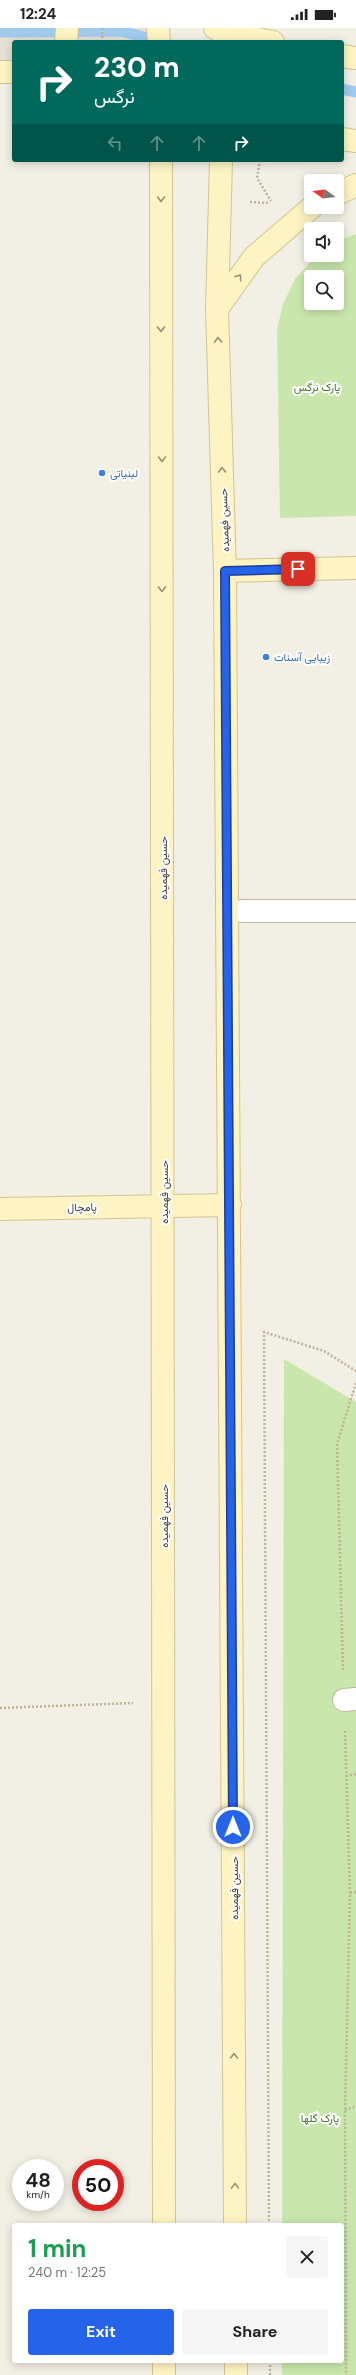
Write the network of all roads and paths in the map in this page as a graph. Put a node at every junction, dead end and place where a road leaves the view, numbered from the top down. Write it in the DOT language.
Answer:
graph roads {
  1 [pos="67,28"];
  2 [pos="103,28"];
  3 [pos="158,28"];
  4 [pos="220,33"];
  5 [pos="66,40"];
  6 [pos="102,40"];
  7 [pos="159,40"];
  8 [pos="261,40"];
  9 [pos="344,56"];
  10 [pos="356,58"];
  11 [pos="0,72"];
  12 [pos="12,72"];
  13 [pos="344,139"];
  14 [pos="356,141"];
  15 [pos="161,162"];
  16 [pos="221,162"];
  17 [pos="260,162"];
  18 [pos="356,185"];
  19 [pos="344,191"];
  20 [pos="304,214"];
  21 [pos="286,230"];
  22 [pos="216,309"];
  23 [pos="356,568"];
  24 [pos="225,571"];
  25 [pos="242,911"];
  26 [pos="356,911"];
  27 [pos="230,1205"];
  28 [pos="164,1206"];
  29 [pos="0,1209"];
  30 [pos="356,1371"];
  31 [pos="356,1383"];
  32 [pos="350,1699"];
  33 [pos="164,1702"];
  34 [pos="0,1708"];
  35 [pos="356,1774"];
  36 [pos="346,1776"];
  37 [pos="356,1892"];
  38 [pos="350,1893"];
  39 [pos="356,2106"];
  40 [pos="345,2110"];
  41 [pos="164,2223"];
  42 [pos="235,2223"];
  43 [pos="269,2223"];
  44 [pos="164,2363"];
  45 [pos="236,2363"];
  46 [pos="270,2363"];
  47 [pos="164,2375"];
  48 [pos="236,2375"];
  49 [pos="270,2375"];
  50 [pos="346,2375"];
  1 -- 5 [label="main road"];
  2 -- 6 [label="path"];
  3 -- 7 [label="main road"];
  4 -- 8 [label="main road"];
  9 -- 10 [label="main road"];
  11 -- 12 [label="main road"];
  13 -- 14 [label="main road"];
  15 -- 28 [label="main road, حسین فهمیده, one-way"];
  16 -- 22 [label="main road, حسین فهمیده"];
  17 -- 21 [label="path"];
  18 -- 19 [label="main road"];
  20 -- 21 [label="main road"];
  22 -- 21 [label="main road, one-way"];
  24 -- 22 [label="main road, حسین فهمیده, one-way"];
  23 -- 24 [label="main road"];
  24 -- 27 [label="main road, حسین فهمیده"];
  25 -- 26 [label="street"];
  27 -- 28 [label="main road, پامچال"];
  42 -- 27 [label="main road, حسین فهمیده, one-way"];
  28 -- 29 [label="main road, پامچال"];
  28 -- 33 [label="main road, حسین فهمیده"];
  30 -- 43 [label="path"];
  31 -- 32 [label="path"];
  32 -- 36 [label="path"];
  33 -- 34 [label="path"];
  33 -- 41 [label="main road, حسین فهمیده"];
  35 -- 36 [label="path"];
  36 -- 38 [label="path"];
  37 -- 38 [label="path"];
  38 -- 40 [label="path"];
  39 -- 40 [label="path"];
  40 -- 50 [label="path"];
  44 -- 47 [label="main road"];
  45 -- 48 [label="main road"];
  46 -- 49 [label="path"];
}
